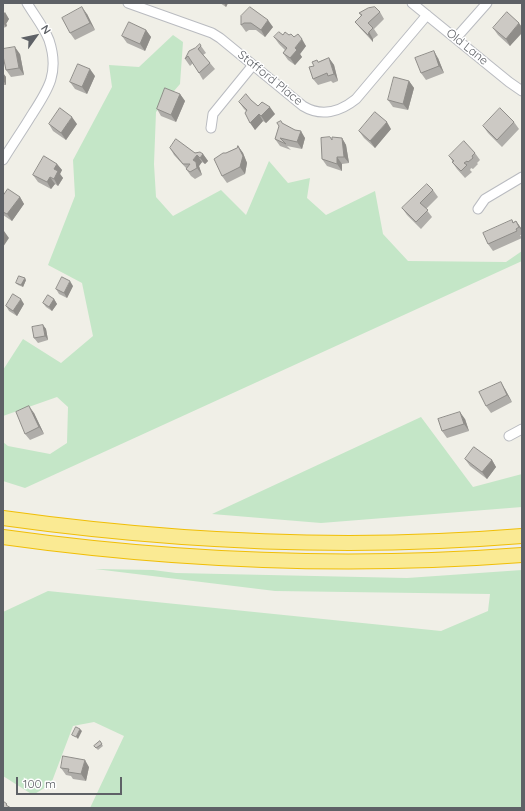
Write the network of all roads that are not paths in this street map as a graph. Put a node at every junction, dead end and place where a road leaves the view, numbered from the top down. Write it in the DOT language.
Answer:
graph roads {
  1 [pos="27,3"];
  2 [pos="128,3"];
  3 [pos="412,3"];
  4 [pos="487,3"];
  5 [pos="427,16"];
  6 [pos="456,38"];
  7 [pos="253,65"];
  8 [pos="522,91"];
  9 [pos="211,128"];
  10 [pos="3,160"];
  11 [pos="522,177"];
  12 [pos="478,209"];
  13 [pos="522,429"];
  14 [pos="509,436"];
  15 [pos="3,518"];
  16 [pos="522,536"];
  17 [pos="3,537"];
  18 [pos="522,555"];
  1 -- 10 [label="street"];
  2 -- 7 [label="street, Stafford Place"];
  3 -- 5 [label="street, Old Lane"];
  4 -- 6 [label="street"];
  5 -- 6 [label="street, Old Lane"];
  5 -- 7 [label="street, Stafford Place"];
  6 -- 8 [label="street, Old Lane"];
  7 -- 9 [label="street"];
  11 -- 12 [label="street"];
  13 -- 14 [label="street"];
  15 -- 16 [label="highway"];
  17 -- 18 [label="highway"];
}
